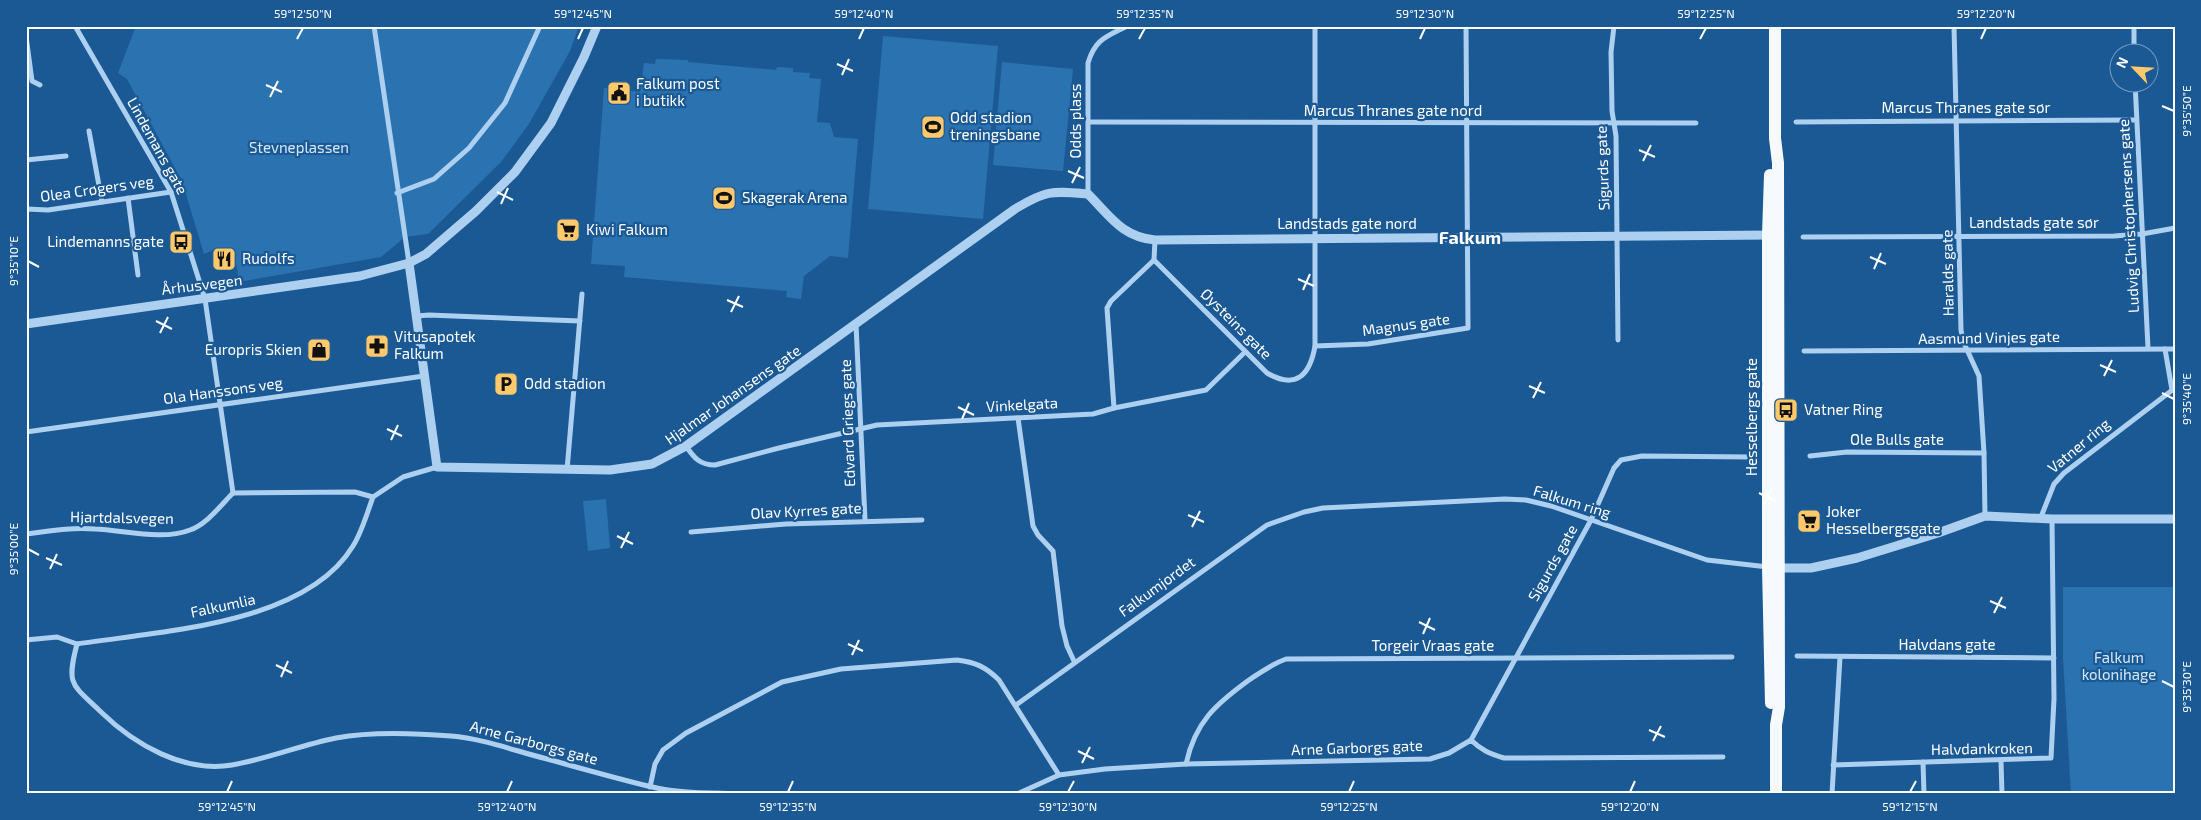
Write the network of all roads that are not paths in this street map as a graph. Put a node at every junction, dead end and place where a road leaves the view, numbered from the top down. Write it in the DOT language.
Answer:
graph roads {
  1 [pos="75,26"];
  2 [pos="374,26"];
  3 [pos="540,26"];
  4 [pos="597,26"];
  5 [pos="1127,26"];
  6 [pos="1316,26"];
  7 [pos="1466,26"];
  8 [pos="1614,26"];
  9 [pos="1775,26"];
  10 [pos="1954,26"];
  11 [pos="2134,26"];
  12 [pos="26,36"];
  13 [pos="2134,42"];
  14 [pos="40,85"];
  15 [pos="2135,92"];
  16 [pos="1956,119"];
  17 [pos="2136,120"];
  18 [pos="1089,122"];
  19 [pos="1615,122"];
  20 [pos="1796,122"];
  21 [pos="1696,123"];
  22 [pos="1316,124"];
  23 [pos="1468,124"];
  24 [pos="89,131"];
  25 [pos="66,156"];
  26 [pos="26,160"];
  27 [pos="171,192"];
  28 [pos="398,193"];
  29 [pos="1088,194"];
  30 [pos="128,198"];
  31 [pos="102,202"];
  32 [pos="26,209"];
  33 [pos="2175,228"];
  34 [pos="2142,234"];
  35 [pos="1773,235"];
  36 [pos="1960,236"];
  37 [pos="1803,237"];
  38 [pos="1314,238"];
  39 [pos="1469,238"];
  40 [pos="1618,238"];
  41 [pos="1155,240"];
  42 [pos="1154,260"];
  43 [pos="409,263"];
  44 [pos="138,275"];
  45 [pos="582,294"];
  46 [pos="205,298"];
  47 [pos="416,316"];
  48 [pos="580,321"];
  49 [pos="26,324"];
  50 [pos="856,324"];
  51 [pos="1618,340"];
  52 [pos="1315,346"];
  53 [pos="2148,348"];
  54 [pos="2165,349"];
  55 [pos="2175,349"];
  56 [pos="1804,351"];
  57 [pos="1968,351"];
  58 [pos="1244,353"];
  59 [pos="424,376"];
  60 [pos="2173,389"];
  61 [pos="219,404"];
  62 [pos="1114,408"];
  63 [pos="1018,418"];
  64 [pos="861,429"];
  65 [pos="26,432"];
  66 [pos="686,446"];
  67 [pos="1984,453"];
  68 [pos="1810,456"];
  69 [pos="1751,457"];
  70 [pos="437,467"];
  71 [pos="566,470"];
  72 [pos="233,493"];
  73 [pos="373,497"];
  74 [pos="1323,508"];
  75 [pos="1985,516"];
  76 [pos="2041,517"];
  77 [pos="2052,519"];
  78 [pos="2175,519"];
  79 [pos="864,520"];
  80 [pos="922,520"];
  81 [pos="1591,520"];
  82 [pos="691,532"];
  83 [pos="26,534"];
  84 [pos="1773,567"];
  85 [pos="26,640"];
  86 [pos="77,644"];
  87 [pos="1797,656"];
  88 [pos="1732,657"];
  89 [pos="1840,657"];
  90 [pos="1516,658"];
  91 [pos="2054,658"];
  92 [pos="1074,661"];
  93 [pos="1016,705"];
  94 [pos="1471,740"];
  95 [pos="1723,757"];
  96 [pos="2001,761"];
  97 [pos="1923,762"];
  98 [pos="1186,764"];
  99 [pos="1833,765"];
  100 [pos="1059,775"];
  101 [pos="650,786"];
  102 [pos="759,794"];
  103 [pos="1017,794"];
  104 [pos="1776,794"];
  105 [pos="1832,794"];
  106 [pos="1924,794"];
  107 [pos="2002,794"];
  1 -- 27 [label="street, Lindemans gate"];
  2 -- 28 [label="street"];
  3 -- 28 [label="street"];
  4 -- 43 [label="street, Århusvegen"];
  5 -- 18 [label="street, Odds plass"];
  6 -- 22 [label="street, Øysteins gate"];
  7 -- 23 [label="street, Magnus gate"];
  8 -- 19 [label="street, Sigurds gate"];
  9 -- 35 [label="main road, Hesselbergs gate"];
  10 -- 16 [label="street, Haralds gate"];
  11 -- 13 [label="street"];
  12 -- 14 [label="street"];
  15 -- 17 [label="street, Ludvig Christophersens gate"];
  16 -- 17 [label="street, Marcus Thranes gate sør"];
  16 -- 20 [label="street, Marcus Thranes gate sør"];
  16 -- 36 [label="street, Haralds gate"];
  17 -- 34 [label="street, Ludvig Christophersens gate"];
  18 -- 22 [label="street, Marcus Thranes gate nord"];
  18 -- 29 [label="street, Odds plass"];
  19 -- 21 [label="street, Marcus Thranes gate nord"];
  19 -- 23 [label="street, Marcus Thranes gate nord"];
  19 -- 40 [label="street, Sigurds gate"];
  22 -- 23 [label="street, Marcus Thranes gate nord"];
  22 -- 38 [label="street, Øysteins gate"];
  23 -- 39 [label="street, Magnus gate"];
  24 -- 31 [label="street"];
  25 -- 26 [label="street"];
  27 -- 30 [label="street, Olea Crøgers veg"];
  27 -- 46 [label="street, Lindemans gate"];
  28 -- 43 [label="street"];
  29 -- 41 [label="street"];
  29 -- 50 [label="street, Hjalmar Johansens gate"];
  30 -- 31 [label="street, Olea Crøgers veg"];
  30 -- 44 [label="street"];
  31 -- 32 [label="street, Olea Crøgers veg"];
  33 -- 34 [label="street, Landstads gate sør"];
  34 -- 36 [label="street, Landstads gate sør"];
  34 -- 53 [label="street, Ludvig Christophersens gate"];
  35 -- 40 [label="street, Landstads gate nord"];
  35 -- 84 [label="main road, Hesselbergs gate"];
  36 -- 37 [label="street, Landstads gate sør"];
  36 -- 57 [label="street, Haralds gate"];
  38 -- 39 [label="street, Landstads gate nord"];
  38 -- 41 [label="street, Landstads gate nord"];
  38 -- 52 [label="street, Øysteins gate"];
  39 -- 40 [label="street, Landstads gate nord"];
  39 -- 52 [label="street, Magnus gate"];
  40 -- 51 [label="street, Sigurds gate"];
  41 -- 42 [label="street"];
  42 -- 58 [label="street, Øysteins gate"];
  42 -- 62 [label="street"];
  43 -- 46 [label="street, Århusvegen"];
  43 -- 47 [label="street"];
  45 -- 48 [label="street"];
  46 -- 49 [label="street, Århusvegen"];
  46 -- 61 [label="street, Lindemans gate"];
  47 -- 48 [label="street"];
  47 -- 59 [label="street"];
  48 -- 71 [label="street"];
  50 -- 64 [label="street, Edvard Griegs gate"];
  50 -- 66 [label="street, Hjalmar Johansens gate"];
  52 -- 58 [label="street, Øysteins gate"];
  53 -- 54 [label="street, Aasmund Vinjes gate"];
  53 -- 57 [label="street, Aasmund Vinjes gate"];
  54 -- 55 [label="street, Aasmund Vinjes gate"];
  54 -- 60 [label="street"];
  56 -- 57 [label="street, Aasmund Vinjes gate"];
  57 -- 67 [label="street, Haralds gate"];
  58 -- 62 [label="street, Vinkelgata"];
  59 -- 61 [label="street, Ola Hanssons veg"];
  59 -- 70 [label="street"];
  60 -- 76 [label="street, Vatner ring"];
  61 -- 65 [label="street, Ola Hanssons veg"];
  61 -- 72 [label="street, Lindemans gate"];
  62 -- 63 [label="street, Vinkelgata"];
  63 -- 64 [label="street, Vinkelgata"];
  63 -- 92 [label="street"];
  64 -- 66 [label="street, Vinkelgata"];
  64 -- 79 [label="street, Edvard Griegs gate"];
  66 -- 71 [label="street, Hjalmar Johansens gate"];
  67 -- 68 [label="street, Ole Bulls gate"];
  67 -- 75 [label="street, Haralds gate"];
  69 -- 81 [label="street, Sigurds gate"];
  70 -- 71 [label="street, Hjalmar Johansens gate"];
  70 -- 73 [label="street, Hjalmar Johansens gate"];
  72 -- 73 [label="street"];
  72 -- 83 [label="street, Hjartdalsvegen"];
  73 -- 86 [label="street, Falkumlia"];
  74 -- 81 [label="street, Falkum ring"];
  74 -- 92 [label="street, Falkumjordet"];
  75 -- 76 [label="street"];
  75 -- 84 [label="street"];
  76 -- 77 [label="street"];
  77 -- 78 [label="street"];
  77 -- 91 [label="street"];
  79 -- 80 [label="street, Olav Kyrres gate"];
  79 -- 82 [label="street, Olav Kyrres gate"];
  81 -- 84 [label="street, Falkum ring"];
  81 -- 90 [label="street, Sigurds gate"];
  84 -- 104 [label="main road, Hesselbergs gate"];
  85 -- 86 [label="street, Falkumlia"];
  86 -- 101 [label="street, Arne Garborgs gate"];
  87 -- 89 [label="street, Halvdans gate"];
  88 -- 90 [label="street, Torgeir Vraas gate"];
  89 -- 91 [label="street, Halvdans gate"];
  89 -- 99 [label="street"];
  90 -- 94 [label="street, Sigurds gate"];
  90 -- 98 [label="street, Torgeir Vraas gate"];
  91 -- 96 [label="street, Halvdankroken"];
  92 -- 93 [label="street, Falkumjordet"];
  93 -- 100 [label="street"];
  93 -- 101 [label="street"];
  94 -- 95 [label="street"];
  94 -- 98 [label="street, Arne Garborgs gate"];
  96 -- 97 [label="street, Halvdankroken"];
  96 -- 107 [label="street"];
  97 -- 99 [label="street, Halvdankroken"];
  97 -- 106 [label="street"];
  98 -- 100 [label="street, Arne Garborgs gate"];
  99 -- 105 [label="street"];
  100 -- 103 [label="street, Arne Garborgs gate"];
  101 -- 102 [label="street, Arne Garborgs gate"];
}
